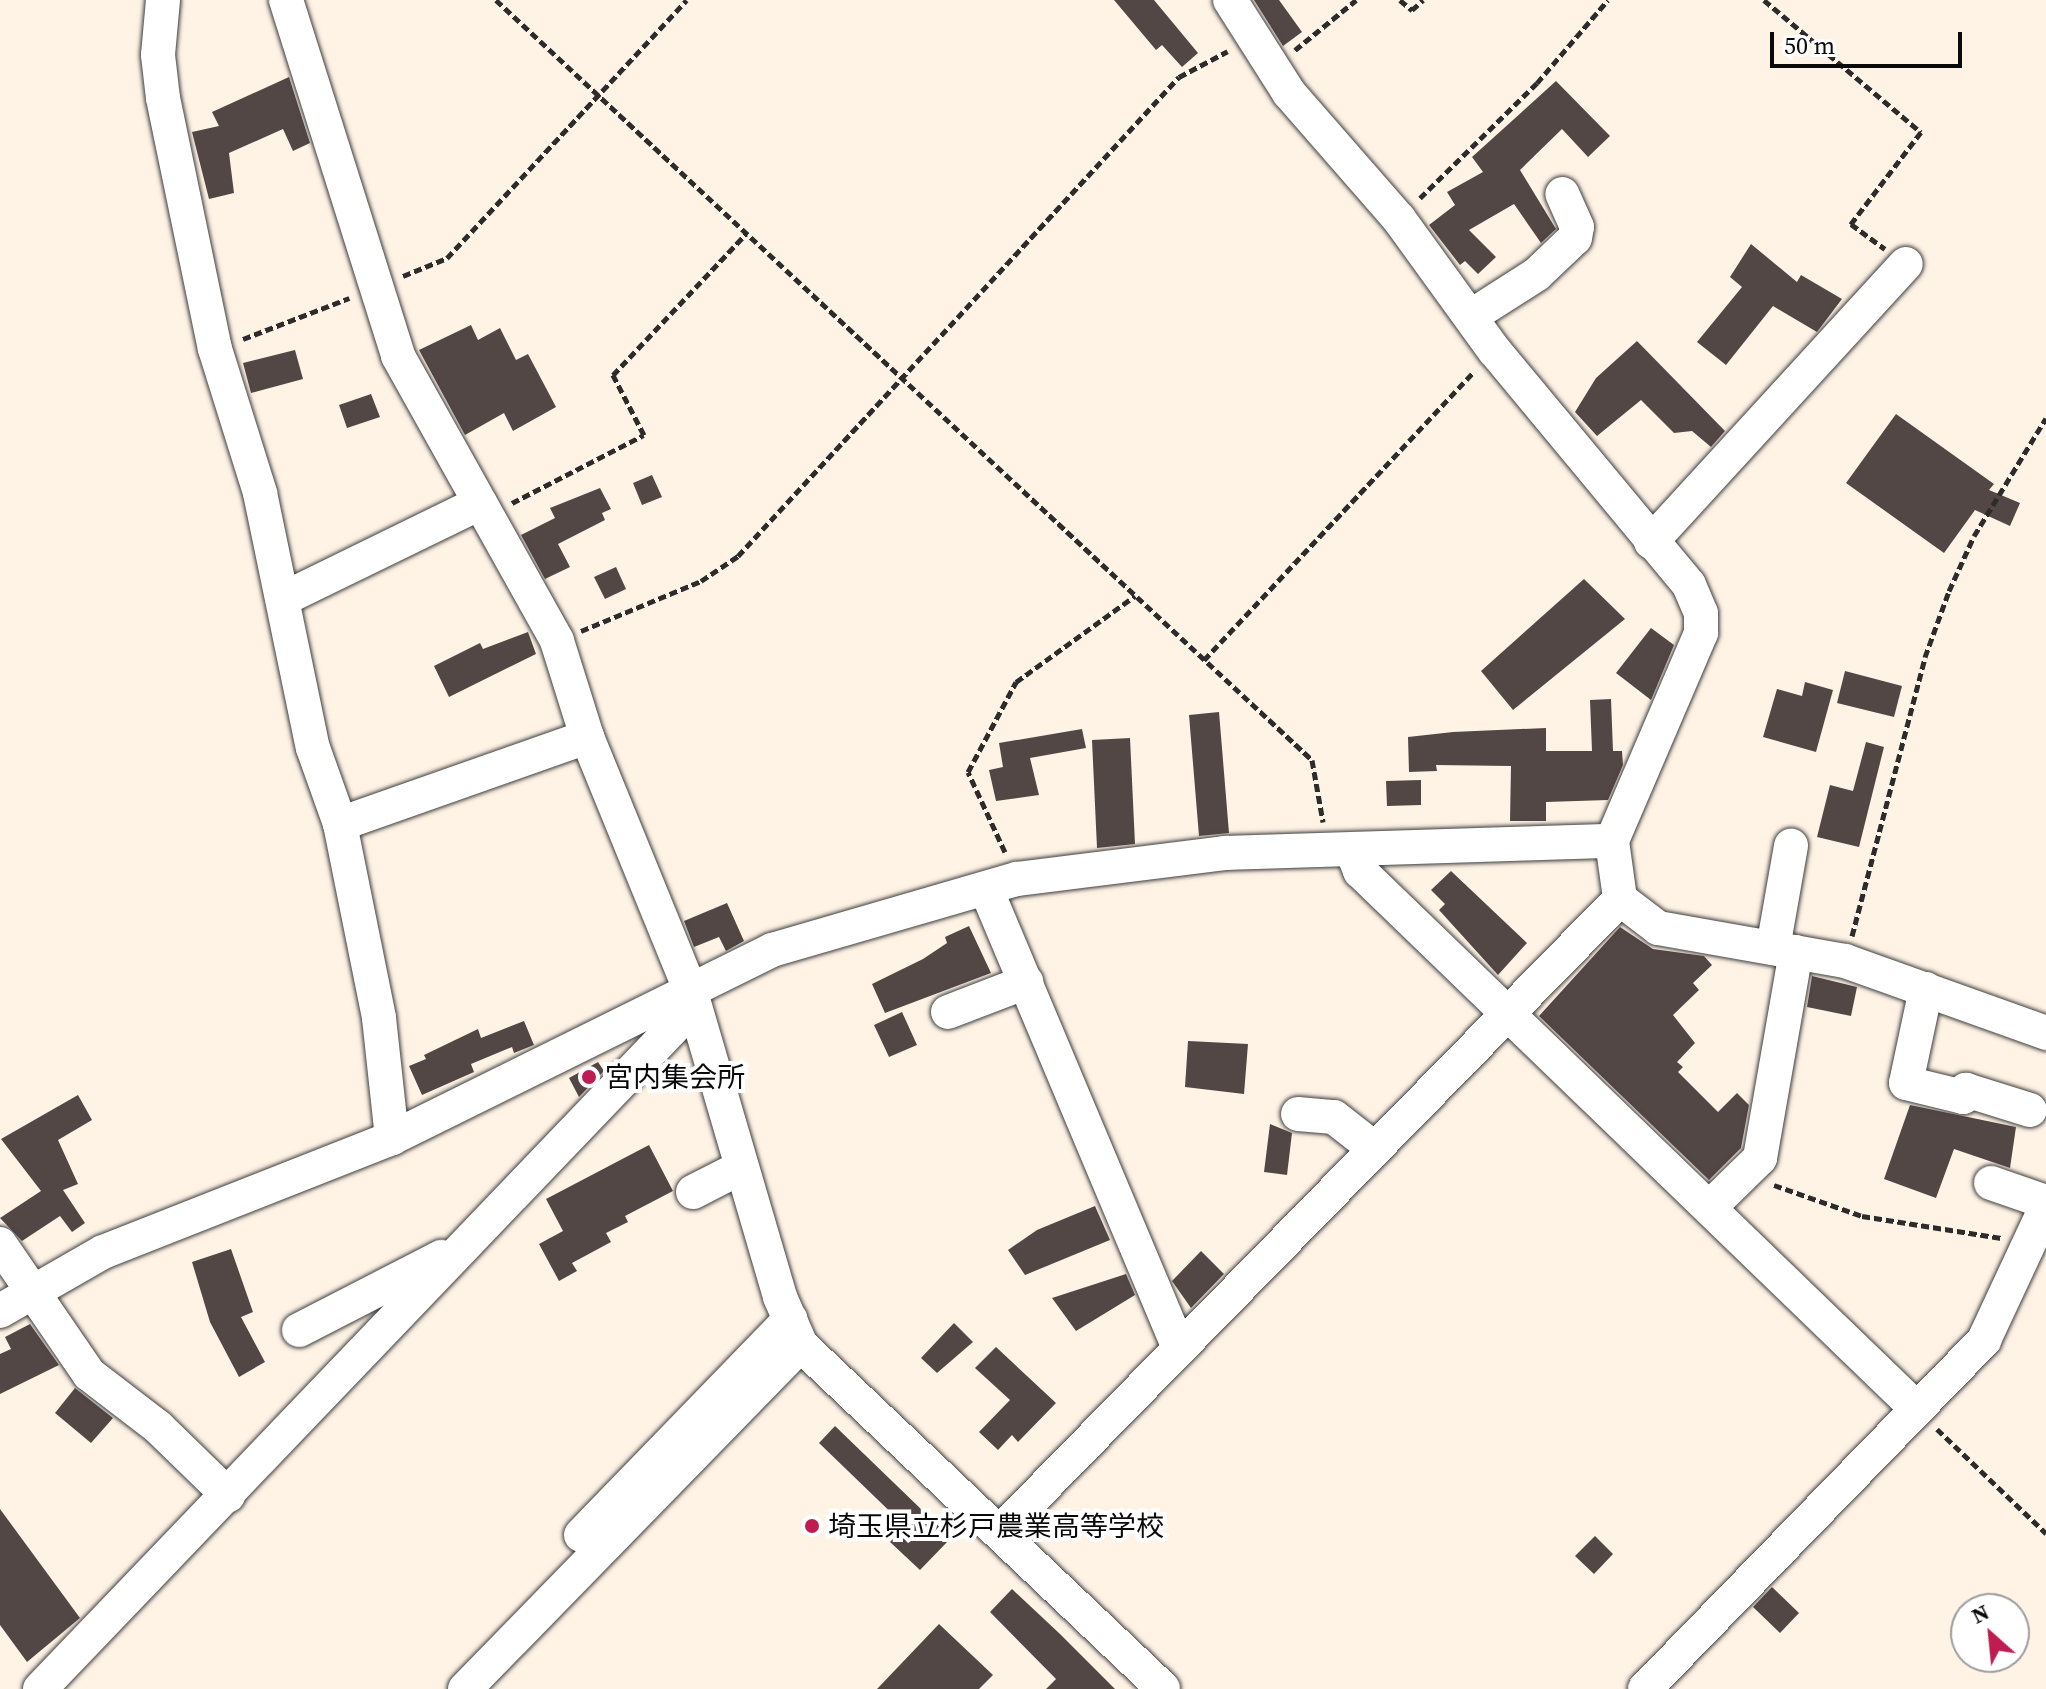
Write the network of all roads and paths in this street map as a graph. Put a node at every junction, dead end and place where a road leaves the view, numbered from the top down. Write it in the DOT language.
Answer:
graph roads {
  1 [pos="163,0"];
  2 [pos="286,0"];
  3 [pos="496,0"];
  4 [pos="687,0"];
  5 [pos="1230,0"];
  6 [pos="1356,0"];
  7 [pos="1400,0"];
  8 [pos="1423,0"];
  9 [pos="1608,0"];
  10 [pos="1764,0"];
  11 [pos="1252,38"];
  12 [pos="1272,68"];
  13 [pos="599,96"];
  14 [pos="1562,194"];
  15 [pos="1399,219"];
  16 [pos="746,234"];
  17 [pos="1906,264"];
  18 [pos="375,288"];
  19 [pos="1473,315"];
  20 [pos="215,349"];
  21 [pos="1494,350"];
  22 [pos="901,379"];
  23 [pos="2046,418"];
  24 [pos="483,509"];
  25 [pos="1651,542"];
  26 [pos="1135,596"];
  27 [pos="285,598"];
  28 [pos="557,641"];
  29 [pos="1204,660"];
  30 [pos="587,737"];
  31 [pos="340,824"];
  32 [pos="1612,841"];
  33 [pos="1791,846"];
  34 [pos="1340,850"];
  35 [pos="1002,884"];
  36 [pos="1620,899"];
  37 [pos="1784,950"];
  38 [pos="1845,961"];
  39 [pos="1026,982"];
  40 [pos="1926,989"];
  41 [pos="692,998"];
  42 [pos="948,1012"];
  43 [pos="1510,1012"];
  44 [pos="2046,1033"];
  45 [pos="2030,1110"];
  46 [pos="1298,1114"];
  47 [pos="392,1138"];
  48 [pos="1375,1149"];
  49 [pos="740,1168"];
  50 [pos="1746,1172"];
  51 [pos="1991,1183"];
  52 [pos="693,1192"];
  53 [pos="2046,1204"];
  54 [pos="1710,1207"];
  55 [pos="2009,1240"];
  56 [pos="469,1242"];
  57 [pos="0,1244"];
  58 [pos="35,1291"];
  59 [pos="0,1311"];
  60 [pos="299,1330"];
  61 [pos="795,1332"];
  62 [pos="1179,1349"];
  63 [pos="1917,1409"];
  64 [pos="228,1495"];
  65 [pos="1000,1532"];
  66 [pos="2046,1533"];
  67 [pos="581,1535"];
  68 [pos="40,1689"];
  69 [pos="465,1689"];
  70 [pos="1163,1689"];
  71 [pos="1645,1689"];
  1 -- 20 [label="street"];
  2 -- 18 [label="street"];
  3 -- 13 [label="path"];
  4 -- 13 [label="path"];
  5 -- 11 [label="street"];
  6 -- 12 [label="path"];
  7 -- 8 [label="path"];
  9 -- 15 [label="path"];
  10 -- 17 [label="path"];
  11 -- 12 [label="street"];
  11 -- 22 [label="path"];
  12 -- 15 [label="street"];
  13 -- 16 [label="path"];
  13 -- 18 [label="path"];
  14 -- 19 [label="street"];
  15 -- 19 [label="street"];
  16 -- 22 [label="path"];
  16 -- 24 [label="path"];
  17 -- 25 [label="street"];
  18 -- 20 [label="path"];
  18 -- 24 [label="street"];
  19 -- 21 [label="street"];
  20 -- 27 [label="street"];
  21 -- 25 [label="street"];
  21 -- 29 [label="path"];
  22 -- 26 [label="path"];
  22 -- 28 [label="path"];
  23 -- 38 [label="path"];
  24 -- 27 [label="street"];
  24 -- 28 [label="street"];
  25 -- 32 [label="street"];
  26 -- 29 [label="path"];
  26 -- 35 [label="path"];
  27 -- 31 [label="street"];
  28 -- 30 [label="street"];
  29 -- 34 [label="path"];
  30 -- 31 [label="street"];
  30 -- 41 [label="street"];
  31 -- 47 [label="street"];
  32 -- 34 [label="street"];
  32 -- 36 [label="street"];
  33 -- 37 [label="street"];
  34 -- 35 [label="street"];
  34 -- 43 [label="street"];
  35 -- 39 [label="street"];
  35 -- 41 [label="street"];
  36 -- 37 [label="street"];
  36 -- 43 [label="street"];
  37 -- 38 [label="street"];
  37 -- 50 [label="street"];
  38 -- 40 [label="street"];
  39 -- 42 [label="street"];
  39 -- 62 [label="street"];
  40 -- 44 [label="street"];
  40 -- 45 [label="street"];
  41 -- 47 [label="street"];
  41 -- 49 [label="street"];
  41 -- 56 [label="street"];
  43 -- 48 [label="street"];
  43 -- 54 [label="street"];
  46 -- 48 [label="street"];
  47 -- 58 [label="street"];
  48 -- 62 [label="street"];
  49 -- 52 [label="street"];
  49 -- 61 [label="street"];
  50 -- 54 [label="street"];
  50 -- 55 [label="path"];
  51 -- 53 [label="street"];
  53 -- 63 [label="street"];
  54 -- 63 [label="street"];
  56 -- 60 [label="street"];
  56 -- 64 [label="street"];
  57 -- 58 [label="street"];
  58 -- 59 [label="street"];
  58 -- 64 [label="street"];
  61 -- 65 [label="street"];
  61 -- 67 [label="street"];
  61 -- 69 [label="street"];
  62 -- 65 [label="street"];
  63 -- 66 [label="path"];
  63 -- 71 [label="street"];
  64 -- 68 [label="street"];
  65 -- 70 [label="street"];
}
